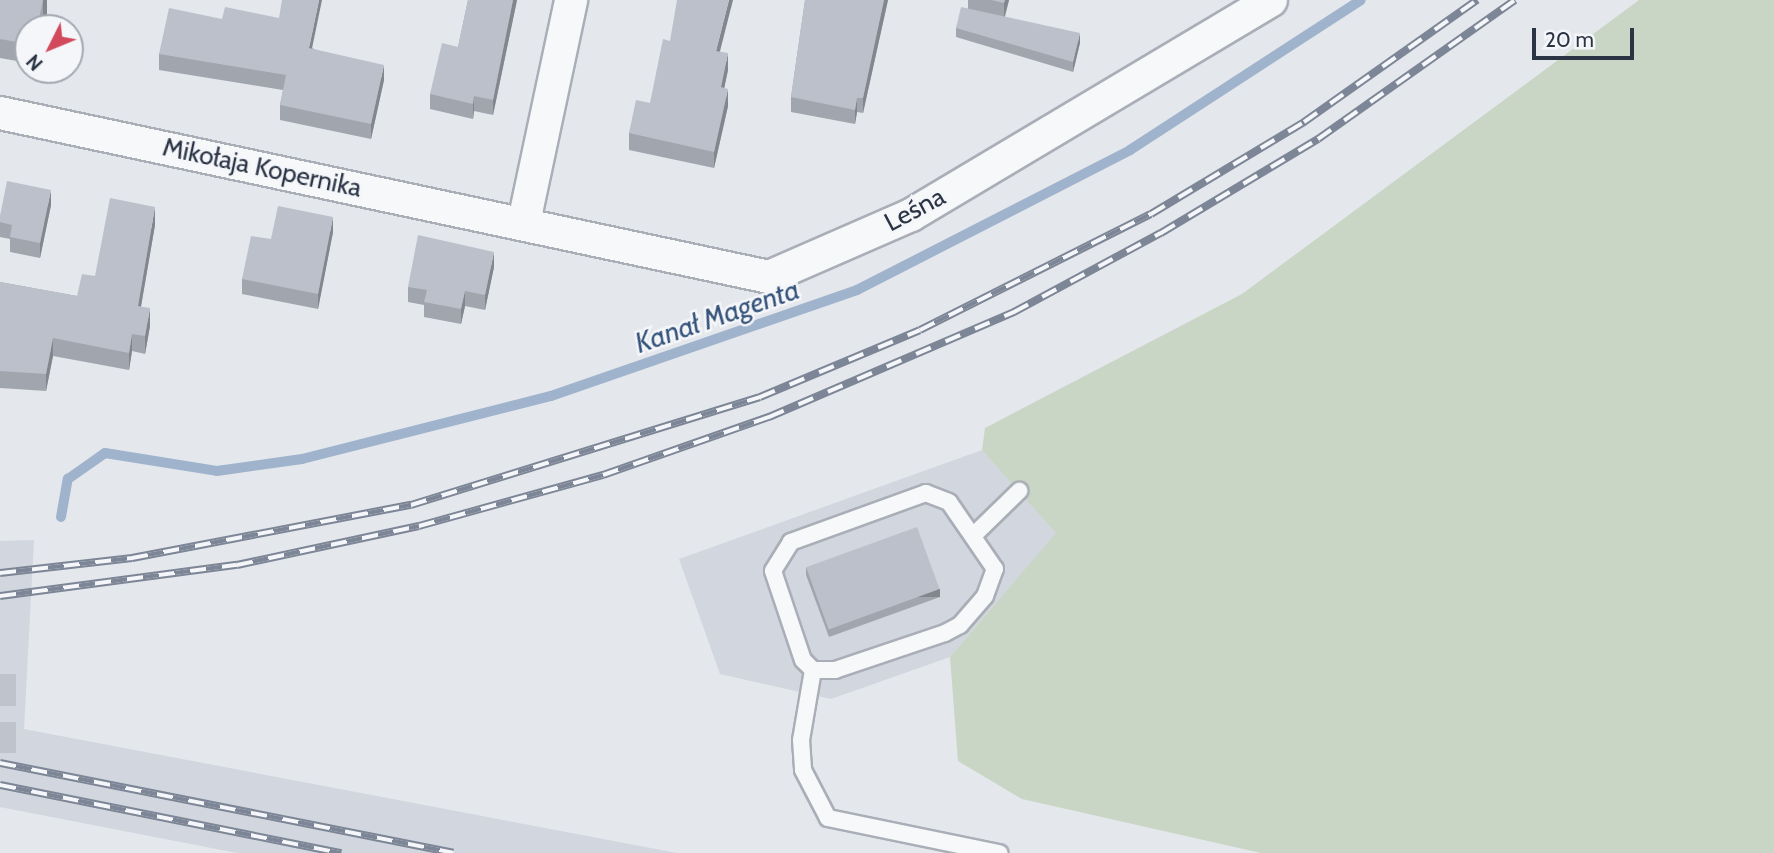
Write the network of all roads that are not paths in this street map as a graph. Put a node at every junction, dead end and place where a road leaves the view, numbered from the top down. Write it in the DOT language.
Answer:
graph roads {
  1 [pos="571,0"];
  2 [pos="1271,0"];
  3 [pos="0,113"];
  4 [pos="523,222"];
  5 [pos="1019,491"];
  6 [pos="975,534"];
  7 [pos="813,670"];
  8 [pos="999,853"];
  1 -- 4 [label="street"];
  2 -- 4 [label="street, Leśna"];
  3 -- 4 [label="street, Mikołaja Kopernika"];
  5 -- 6 [label="lane"];
  6 -- 7 [label="lane"];
  6 -- 7 [label="lane"];
  7 -- 8 [label="lane"];
}
